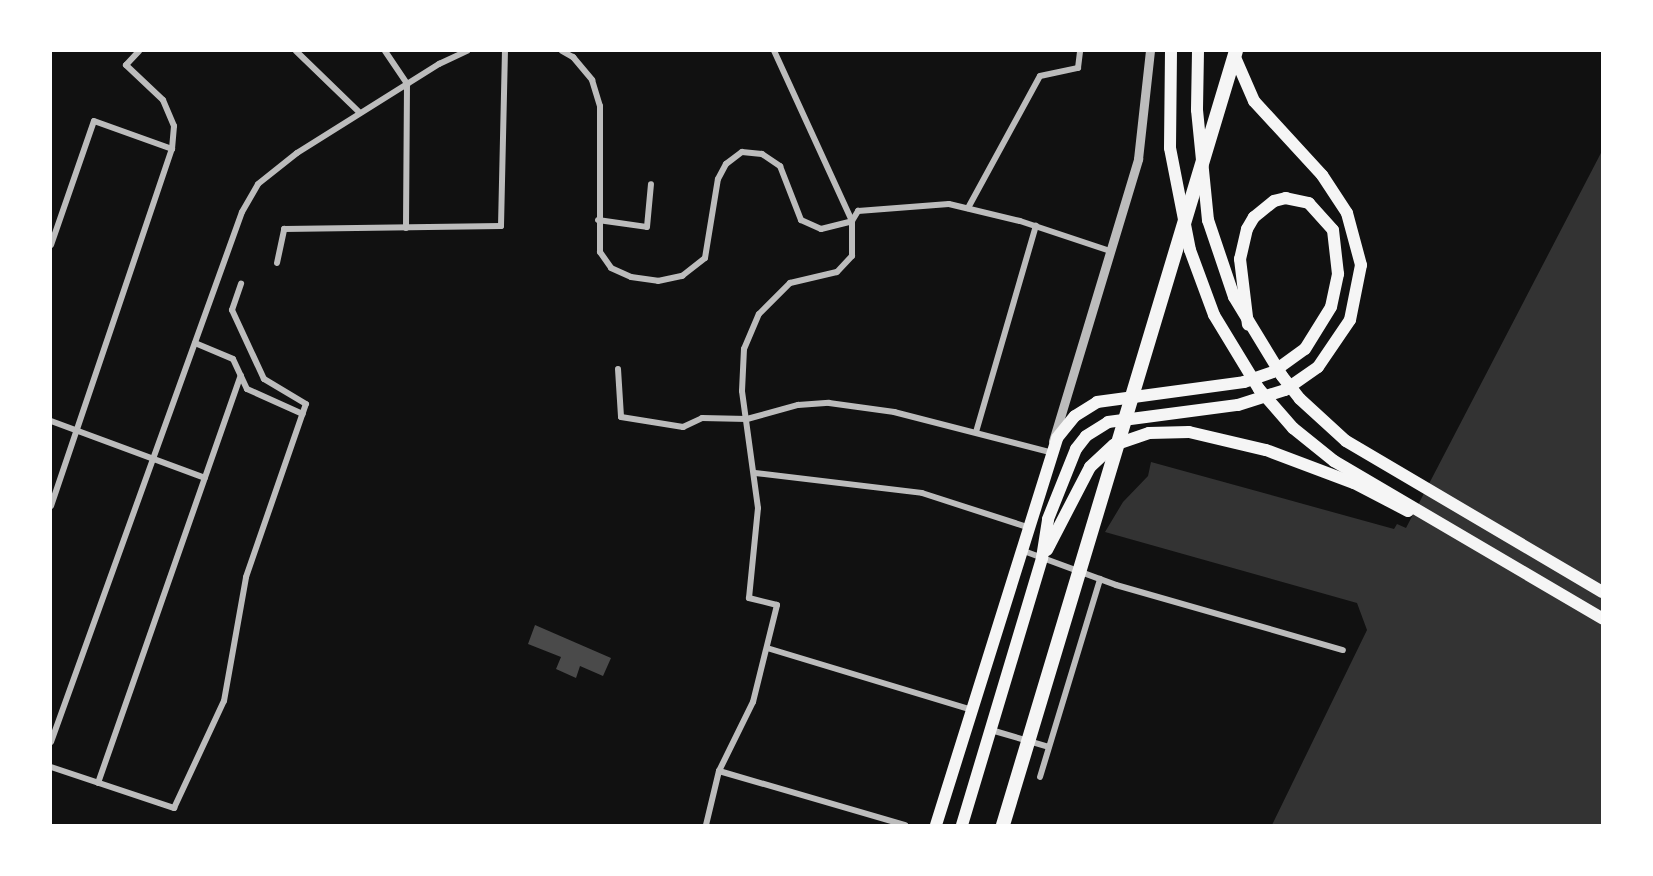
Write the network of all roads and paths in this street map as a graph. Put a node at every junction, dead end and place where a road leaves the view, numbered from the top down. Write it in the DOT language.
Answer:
graph roads {
  1 [pos="139,51"];
  2 [pos="296,51"];
  3 [pos="385,51"];
  4 [pos="467,51"];
  5 [pos="505,51"];
  6 [pos="562,51"];
  7 [pos="774,51"];
  8 [pos="1080,51"];
  9 [pos="1150,51"];
  10 [pos="1171,51"];
  11 [pos="1198,51"];
  12 [pos="1234,51"];
  13 [pos="407,84"];
  14 [pos="360,113"];
  15 [pos="172,149"];
  16 [pos="651,184"];
  17 [pos="968,208"];
  18 [pos="598,220"];
  19 [pos="852,221"];
  20 [pos="1036,226"];
  21 [pos="405,228"];
  22 [pos="51,245"];
  23 [pos="1110,251"];
  24 [pos="277,263"];
  25 [pos="241,284"];
  26 [pos="1248,326"];
  27 [pos="195,343"];
  28 [pos="618,369"];
  29 [pos="241,375"];
  30 [pos="303,414"];
  31 [pos="747,419"];
  32 [pos="51,422"];
  33 [pos="77,431"];
  34 [pos="976,432"];
  35 [pos="1050,452"];
  36 [pos="153,459"];
  37 [pos="755,473"];
  38 [pos="205,478"];
  39 [pos="1356,480"];
  40 [pos="51,506"];
  41 [pos="1027,527"];
  42 [pos="1021,550"];
  43 [pos="1042,558"];
  44 [pos="1100,579"];
  45 [pos="1602,592"];
  46 [pos="1602,618"];
  47 [pos="767,648"];
  48 [pos="1343,650"];
  49 [pos="972,710"];
  50 [pos="990,729"];
  51 [pos="51,742"];
  52 [pos="1049,747"];
  53 [pos="51,767"];
  54 [pos="719,771"];
  55 [pos="1040,777"];
  56 [pos="98,783"];
  57 [pos="706,825"];
  58 [pos="905,825"];
  59 [pos="936,825"];
  60 [pos="962,825"];
  61 [pos="1003,825"];
  1 -- 15 [label="street"];
  2 -- 14 [label="street"];
  3 -- 13 [label="street"];
  4 -- 13 [label="street"];
  5 -- 21 [label="street"];
  6 -- 18 [label="street"];
  7 -- 19 [label="street"];
  8 -- 17 [label="street"];
  9 -- 23 [label="street"];
  10 -- 39 [label="main road"];
  11 -- 26 [label="main road"];
  12 -- 43 [label="main road"];
  12 -- 61 [label="highway"];
  13 -- 14 [label="street"];
  13 -- 21 [label="street"];
  14 -- 27 [label="street"];
  15 -- 22 [label="street"];
  15 -- 33 [label="street"];
  16 -- 18 [label="street"];
  17 -- 19 [label="street"];
  17 -- 20 [label="street"];
  18 -- 19 [label="street"];
  19 -- 31 [label="street"];
  20 -- 23 [label="street"];
  20 -- 34 [label="street"];
  21 -- 24 [label="street"];
  23 -- 35 [label="street"];
  25 -- 30 [label="street"];
  26 -- 35 [label="main road"];
  26 -- 45 [label="main road"];
  27 -- 29 [label="street"];
  27 -- 36 [label="street"];
  28 -- 31 [label="street"];
  29 -- 30 [label="street"];
  29 -- 38 [label="street"];
  30 -- 56 [label="street"];
  31 -- 34 [label="street"];
  31 -- 37 [label="street"];
  32 -- 33 [label="street"];
  33 -- 36 [label="street"];
  33 -- 40 [label="street"];
  34 -- 35 [label="street"];
  35 -- 41 [label="main road"];
  36 -- 38 [label="street"];
  36 -- 51 [label="street"];
  37 -- 41 [label="street"];
  37 -- 47 [label="street"];
  38 -- 56 [label="street"];
  39 -- 43 [label="main road"];
  39 -- 46 [label="main road"];
  41 -- 42 [label="main road"];
  42 -- 43 [label="street"];
  42 -- 49 [label="main road"];
  43 -- 44 [label="street"];
  43 -- 50 [label="main road"];
  44 -- 48 [label="street"];
  44 -- 52 [label="street"];
  47 -- 49 [label="street"];
  47 -- 54 [label="street"];
  49 -- 59 [label="main road"];
  50 -- 52 [label="street"];
  50 -- 60 [label="main road"];
  52 -- 55 [label="street"];
  53 -- 56 [label="street"];
  54 -- 57 [label="street"];
  54 -- 58 [label="street"];
}
